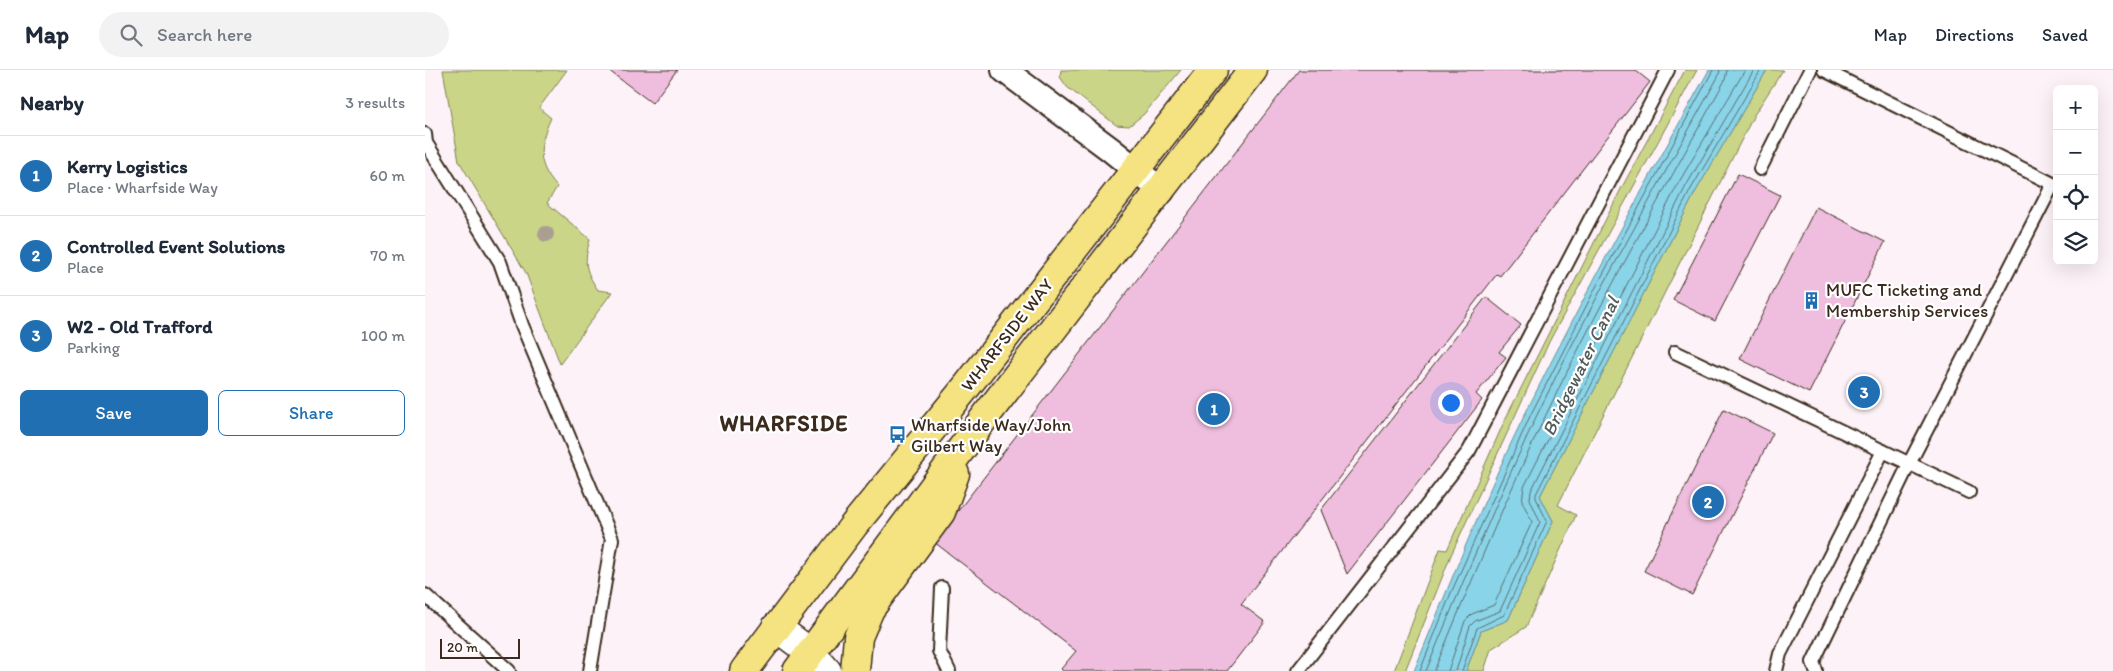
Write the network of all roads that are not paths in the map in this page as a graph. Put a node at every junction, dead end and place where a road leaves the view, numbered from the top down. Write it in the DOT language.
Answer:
graph roads {
  1 [pos="1213,70"];
  2 [pos="1253,70"];
  3 [pos="1667,70"];
  4 [pos="1810,70"];
  5 [pos="1824,70"];
  6 [pos="1017,74"];
  7 [pos="425,134"];
  8 [pos="1135,169"];
  9 [pos="1760,169"];
  10 [pos="1162,190"];
  11 [pos="1675,352"];
  12 [pos="967,442"];
  13 [pos="1883,452"];
  14 [pos="1909,464"];
  15 [pos="1969,492"];
  16 [pos="942,588"];
  17 [pos="425,595"];
  18 [pos="776,627"];
  19 [pos="812,665"];
  20 [pos="509,671"];
  21 [pos="590,671"];
  22 [pos="744,671"];
  23 [pos="855,671"];
  24 [pos="949,671"];
  25 [pos="1298,671"];
  26 [pos="1776,671"];
  27 [pos="1816,671"];
  1 -- 8 [label="highway, WHARFSIDE WAY"];
  2 -- 10 [label="highway, WHARFSIDE WAY"];
  3 -- 25 [label="lane"];
  4 -- 9 [label="lane"];
  5 -- 14 [label="lane"];
  6 -- 8 [label="street"];
  7 -- 21 [label="lane"];
  8 -- 10 [label="street"];
  8 -- 18 [label="highway, WHARFSIDE WAY"];
  10 -- 12 [label="highway, WHARFSIDE WAY"];
  11 -- 13 [label="lane"];
  12 -- 19 [label="highway, WHARFSIDE WAY"];
  12 -- 23 [label="highway"];
  13 -- 14 [label="lane"];
  13 -- 26 [label="lane"];
  14 -- 15 [label="lane"];
  14 -- 27 [label="lane"];
  16 -- 24 [label="lane"];
  17 -- 20 [label="lane"];
  18 -- 19 [label="street"];
  18 -- 22 [label="highway, WHARFSIDE WAY"];
}
